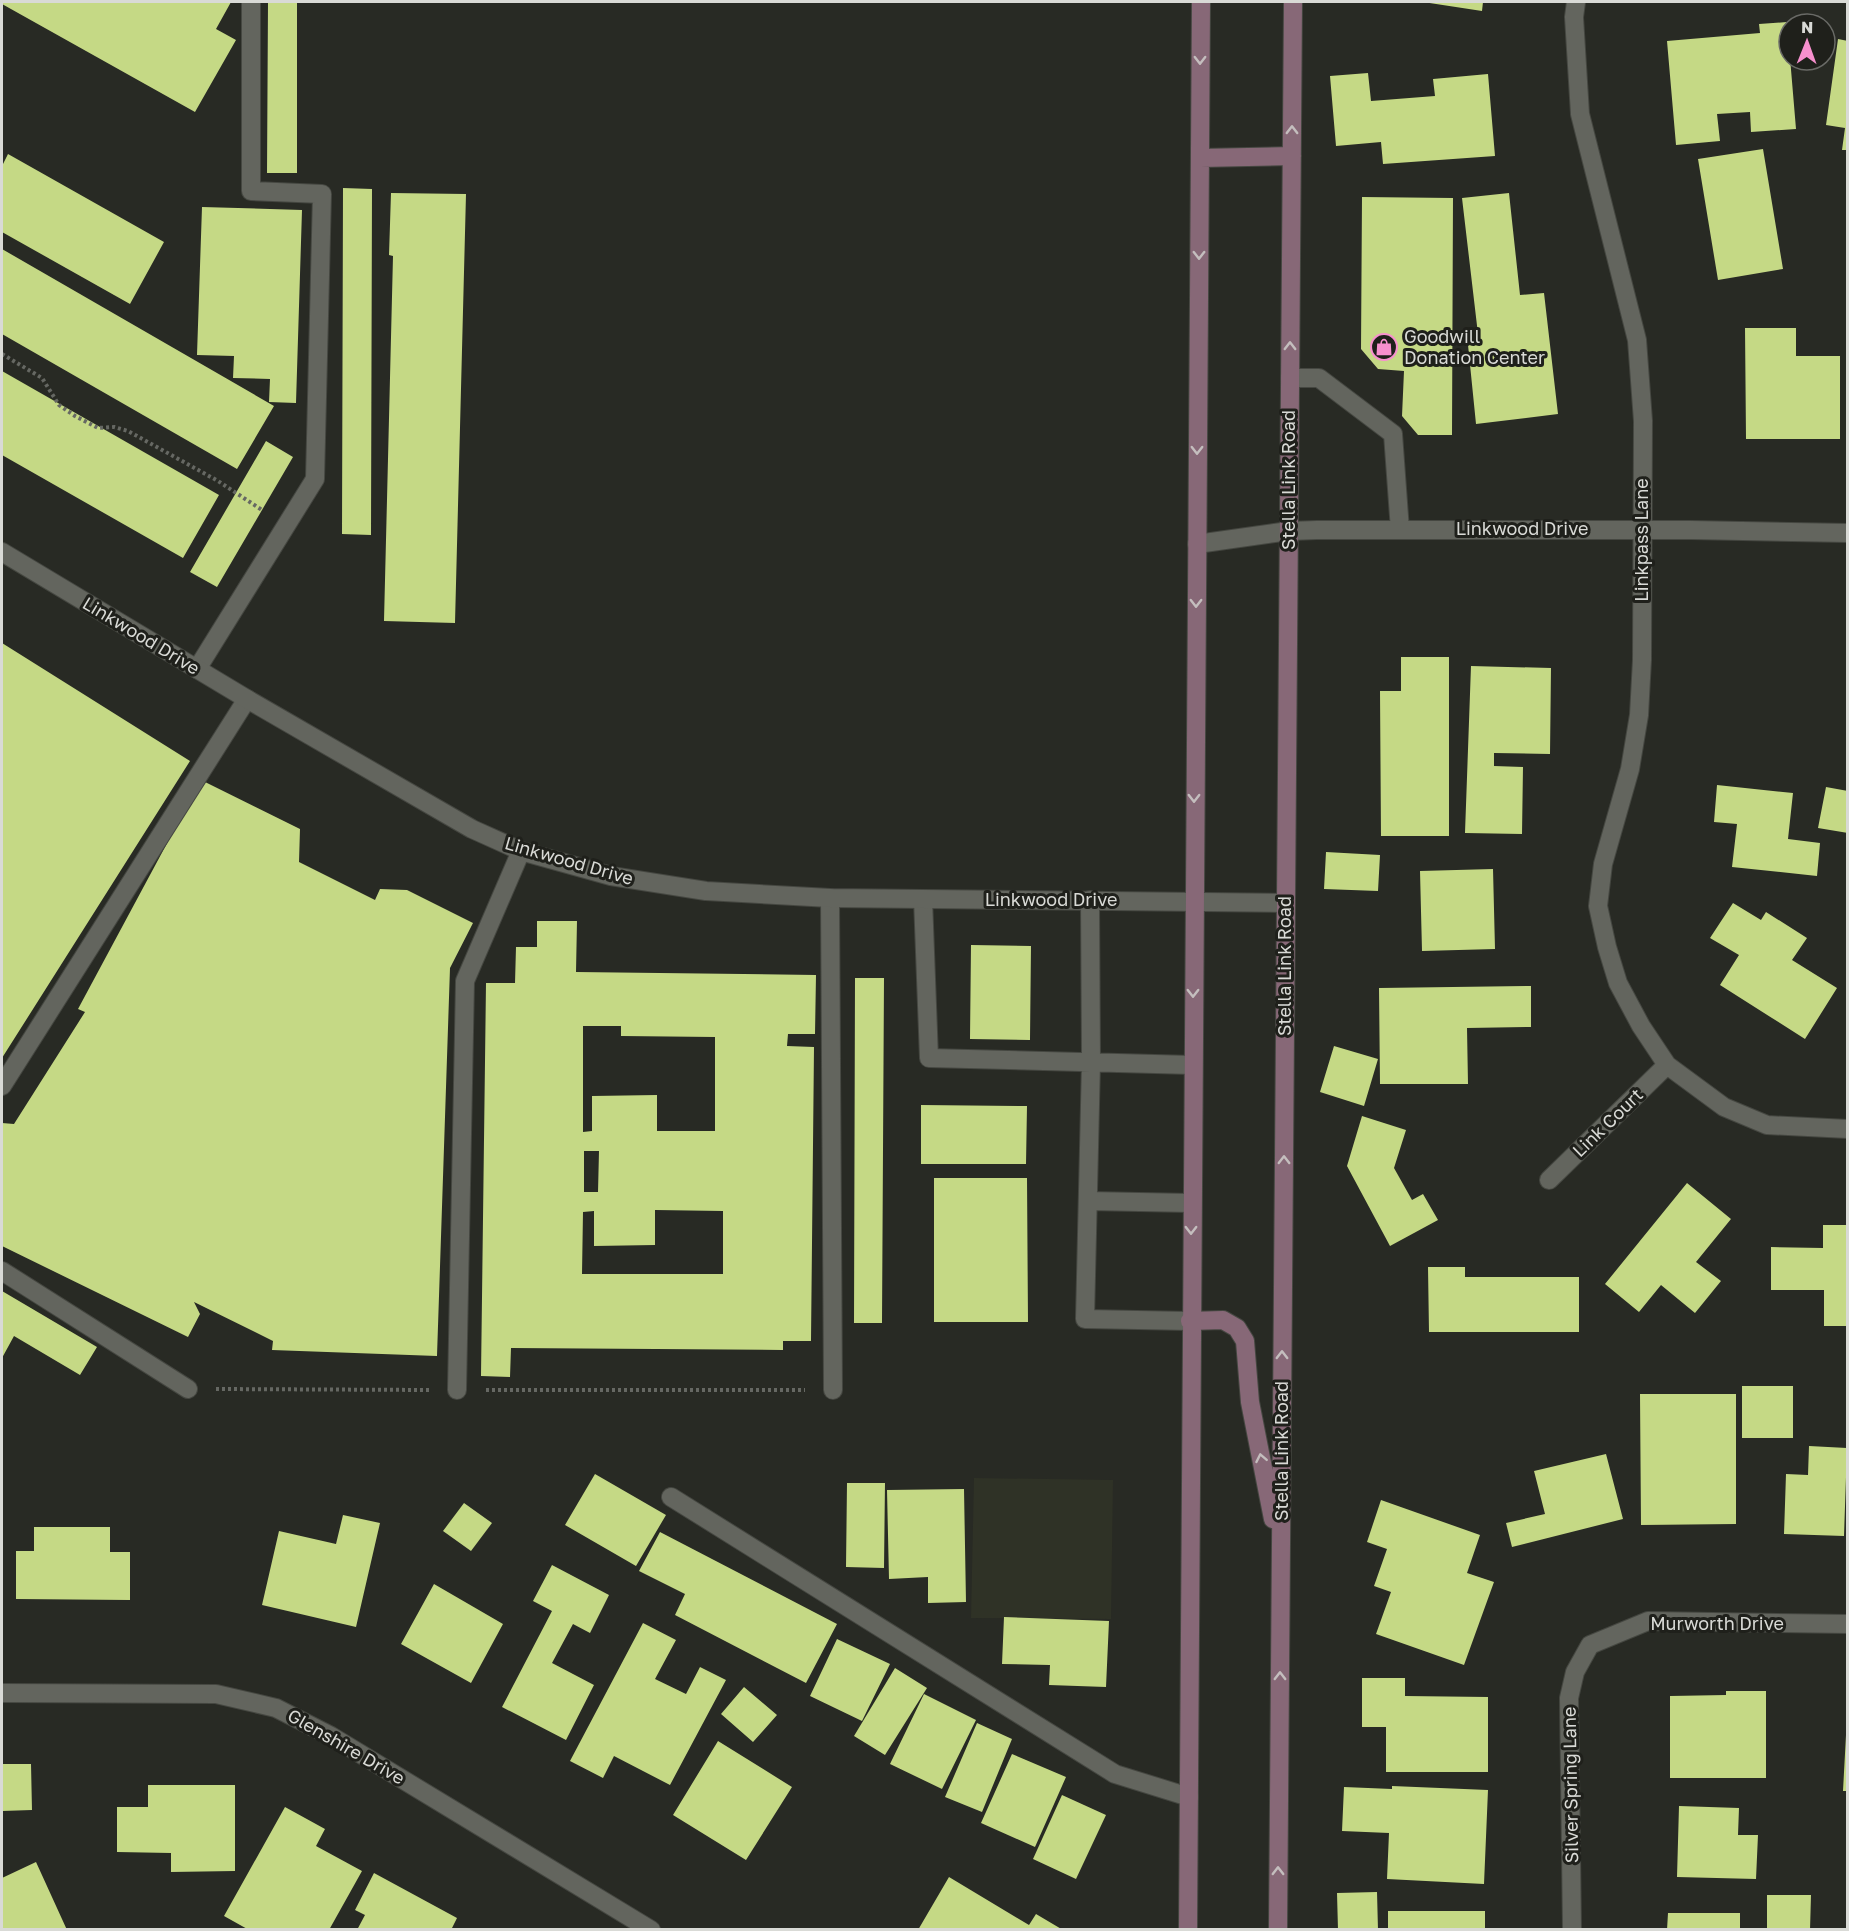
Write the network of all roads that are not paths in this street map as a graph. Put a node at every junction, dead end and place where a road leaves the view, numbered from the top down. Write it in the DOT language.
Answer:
graph roads {
  1 [pos="250,2"];
  2 [pos="1201,2"];
  3 [pos="1293,2"];
  4 [pos="1576,2"];
  5 [pos="1292,156"];
  6 [pos="1200,158"];
  7 [pos="1290,378"];
  8 [pos="1400,530"];
  9 [pos="1643,530"];
  10 [pos="1289,531"];
  11 [pos="1848,533"];
  12 [pos="1197,544"];
  13 [pos="2,552"];
  14 [pos="197,669"];
  15 [pos="247,699"];
  16 [pos="521,851"];
  17 [pos="830,898"];
  18 [pos="923,899"];
  19 [pos="1090,900"];
  20 [pos="1194,901"];
  21 [pos="1286,903"];
  22 [pos="1091,1062"];
  23 [pos="1192,1065"];
  24 [pos="1667,1065"];
  25 [pos="2,1086"];
  26 [pos="1848,1129"];
  27 [pos="1549,1180"];
  28 [pos="1088,1201"];
  29 [pos="1191,1203"];
  30 [pos="2,1271"];
  31 [pos="1190,1321"];
  32 [pos="188,1389"];
  33 [pos="457,1390"];
  34 [pos="833,1390"];
  35 [pos="671,1497"];
  36 [pos="1281,1556"];
  37 [pos="1848,1624"];
  38 [pos="1590,1645"];
  39 [pos="2,1694"];
  40 [pos="1189,1797"];
  41 [pos="651,1929"];
  42 [pos="1188,1929"];
  43 [pos="1278,1929"];
  44 [pos="1572,1929"];
  1 -- 14 [label="street"];
  2 -- 6 [label="main road, one-way"];
  5 -- 3 [label="main road, Stella Link Road, one-way"];
  4 -- 9 [label="street, Linkpass Lane"];
  5 -- 6 [label="main road"];
  7 -- 5 [label="main road, Stella Link Road, one-way"];
  6 -- 12 [label="main road, one-way"];
  7 -- 8 [label="street"];
  7 -- 10 [label="main road, Stella Link Road"];
  8 -- 9 [label="street, Linkwood Drive"];
  8 -- 10 [label="street, Linkwood Drive"];
  9 -- 11 [label="street, Linkwood Drive"];
  9 -- 24 [label="street, Linkpass Lane"];
  10 -- 12 [label="street, Linkwood Drive"];
  10 -- 21 [label="main road, Stella Link Road"];
  12 -- 20 [label="main road, one-way"];
  13 -- 14 [label="street, Linkwood Drive"];
  14 -- 15 [label="street, Linkwood Drive"];
  15 -- 16 [label="street, Linkwood Drive"];
  15 -- 25 [label="street"];
  16 -- 17 [label="street, Linkwood Drive"];
  16 -- 33 [label="street"];
  17 -- 18 [label="street, Linkwood Drive"];
  17 -- 34 [label="street"];
  18 -- 19 [label="street, Linkwood Drive"];
  18 -- 22 [label="street"];
  19 -- 20 [label="street, Linkwood Drive"];
  19 -- 22 [label="street"];
  20 -- 21 [label="street, Linkwood Drive"];
  20 -- 23 [label="main road, one-way"];
  36 -- 21 [label="main road, Stella Link Road, one-way"];
  22 -- 23 [label="street"];
  22 -- 28 [label="street"];
  23 -- 29 [label="main road"];
  24 -- 26 [label="street, Linkpass Lane"];
  24 -- 27 [label="street, Link Court"];
  28 -- 29 [label="street"];
  28 -- 31 [label="street"];
  29 -- 31 [label="main road, one-way"];
  30 -- 32 [label="street"];
  36 -- 31 [label="main road, one-way"];
  31 -- 40 [label="main road"];
  35 -- 40 [label="street"];
  43 -- 36 [label="main road, Stella Link Road, one-way"];
  37 -- 38 [label="street, Murworth Drive"];
  38 -- 44 [label="street, Silver Spring Lane"];
  39 -- 41 [label="street, Glenshire Drive"];
  40 -- 42 [label="main road"];
}
